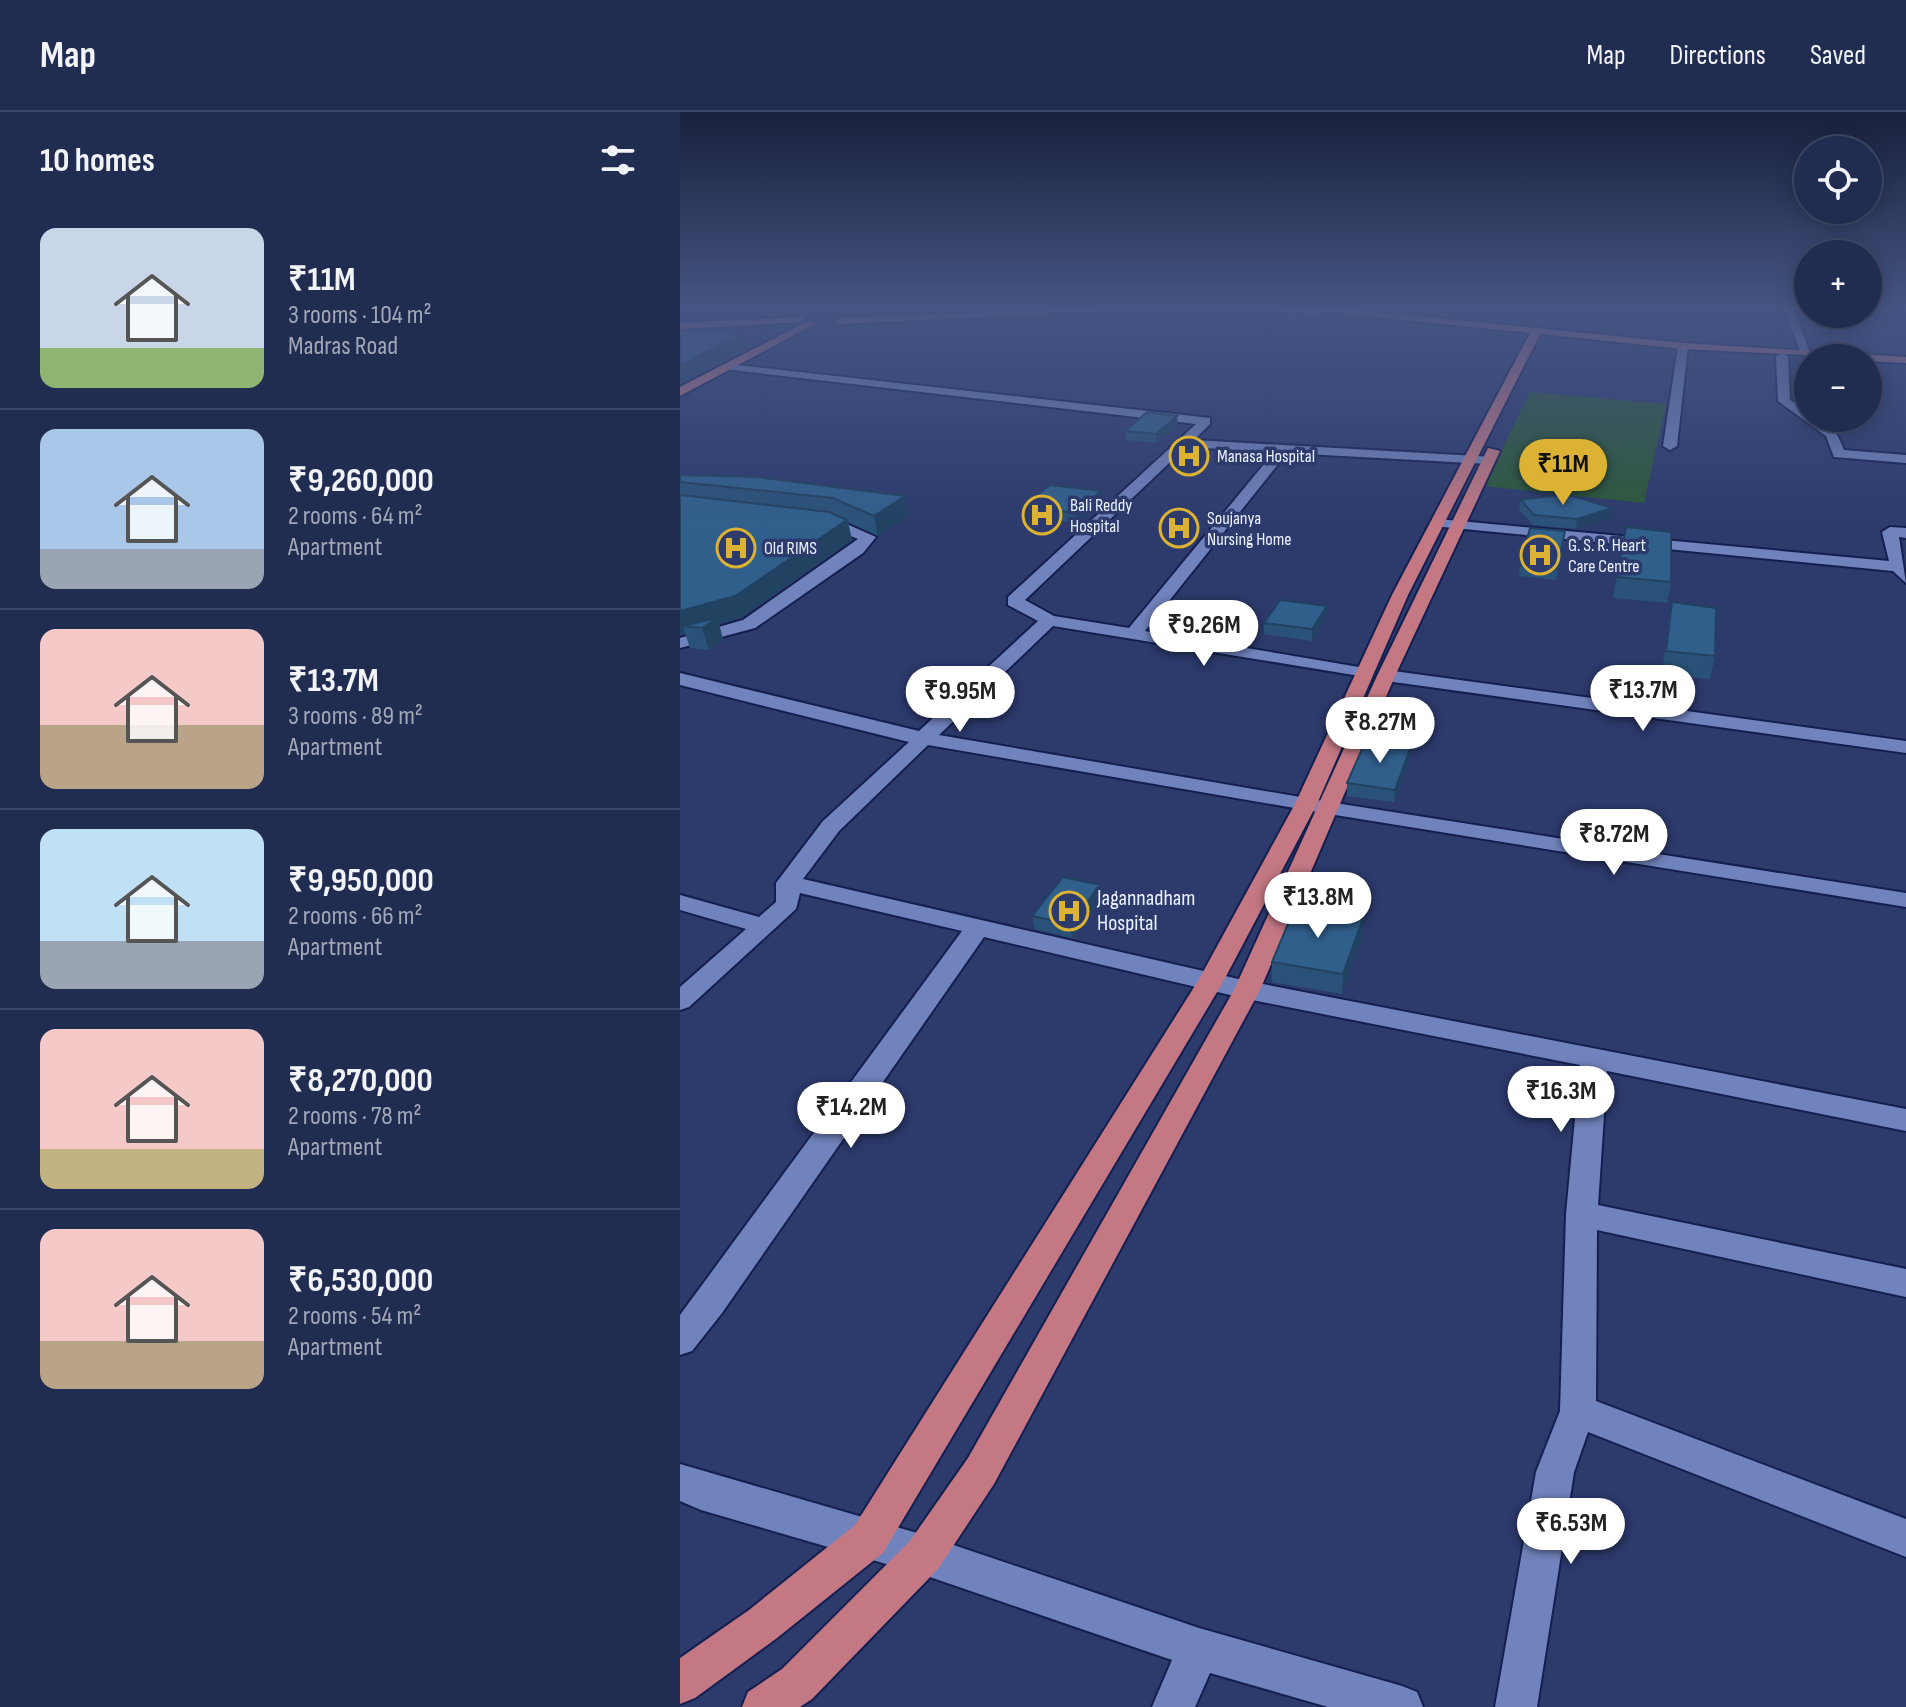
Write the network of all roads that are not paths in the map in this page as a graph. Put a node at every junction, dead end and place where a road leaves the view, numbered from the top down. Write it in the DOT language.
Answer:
graph roads {
  1 [pos="700,381"];
  2 [pos="856,381"];
  3 [pos="1518,381"];
  4 [pos="1679,381"];
  5 [pos="1783,381"];
  6 [pos="680,392"];
  7 [pos="1185,443"];
  8 [pos="1670,446"];
  9 [pos="1284,448"];
  10 [pos="1906,459"];
  11 [pos="1481,460"];
  12 [pos="795,520"];
  13 [pos="1447,524"];
  14 [pos="1906,533"];
  15 [pos="1902,572"];
  16 [pos="1049,620"];
  17 [pos="1134,634"];
  18 [pos="680,643"];
  19 [pos="1376,675"];
  20 [pos="680,679"];
  21 [pos="924,738"];
  22 [pos="1906,747"];
  23 [pos="1318,806"];
  24 [pos="788,883"];
  25 [pos="1906,900"];
  26 [pos="680,902"];
  27 [pos="764,926"];
  28 [pos="978,927"];
  29 [pos="1210,982"];
  30 [pos="1247,990"];
  31 [pos="680,1001"];
  32 [pos="1594,1058"];
  33 [pos="1906,1120"];
  34 [pos="1582,1214"];
  35 [pos="1906,1283"];
  36 [pos="680,1340"];
  37 [pos="1578,1411"];
  38 [pos="680,1482"];
  39 [pos="1906,1538"];
  40 [pos="869,1539"];
  41 [pos="924,1555"];
  42 [pos="1199,1649"];
  43 [pos="680,1683"];
  44 [pos="763,1707"];
  45 [pos="1173,1707"];
  46 [pos="1402,1707"];
  47 [pos="1516,1707"];
  1 -- 6 [label="main road"];
  2 -- 7 [label="street"];
  3 -- 11 [label="main road"];
  4 -- 8 [label="street"];
  5 -- 10 [label="street"];
  7 -- 9 [label="street"];
  7 -- 16 [label="street"];
  9 -- 11 [label="street"];
  9 -- 17 [label="street"];
  11 -- 13 [label="main road"];
  12 -- 18 [label="street"];
  13 -- 15 [label="street"];
  13 -- 19 [label="main road"];
  14 -- 15 [label="street"];
  16 -- 17 [label="street"];
  16 -- 21 [label="street"];
  17 -- 19 [label="street"];
  19 -- 22 [label="street"];
  19 -- 23 [label="main road"];
  20 -- 21 [label="street"];
  21 -- 23 [label="street"];
  21 -- 24 [label="street"];
  23 -- 25 [label="street"];
  23 -- 29 [label="main road"];
  23 -- 30 [label="main road"];
  24 -- 27 [label="street"];
  24 -- 28 [label="street"];
  26 -- 27 [label="street"];
  27 -- 31 [label="street"];
  28 -- 29 [label="street"];
  28 -- 36 [label="street"];
  29 -- 30 [label="street"];
  29 -- 40 [label="main road"];
  30 -- 32 [label="street"];
  30 -- 41 [label="main road"];
  32 -- 33 [label="street"];
  32 -- 34 [label="street"];
  34 -- 35 [label="street"];
  34 -- 37 [label="street"];
  37 -- 39 [label="street"];
  37 -- 47 [label="street"];
  38 -- 40 [label="street"];
  40 -- 41 [label="street"];
  40 -- 43 [label="main road"];
  41 -- 42 [label="street"];
  41 -- 44 [label="main road"];
  42 -- 45 [label="street"];
  42 -- 46 [label="street"];
}
